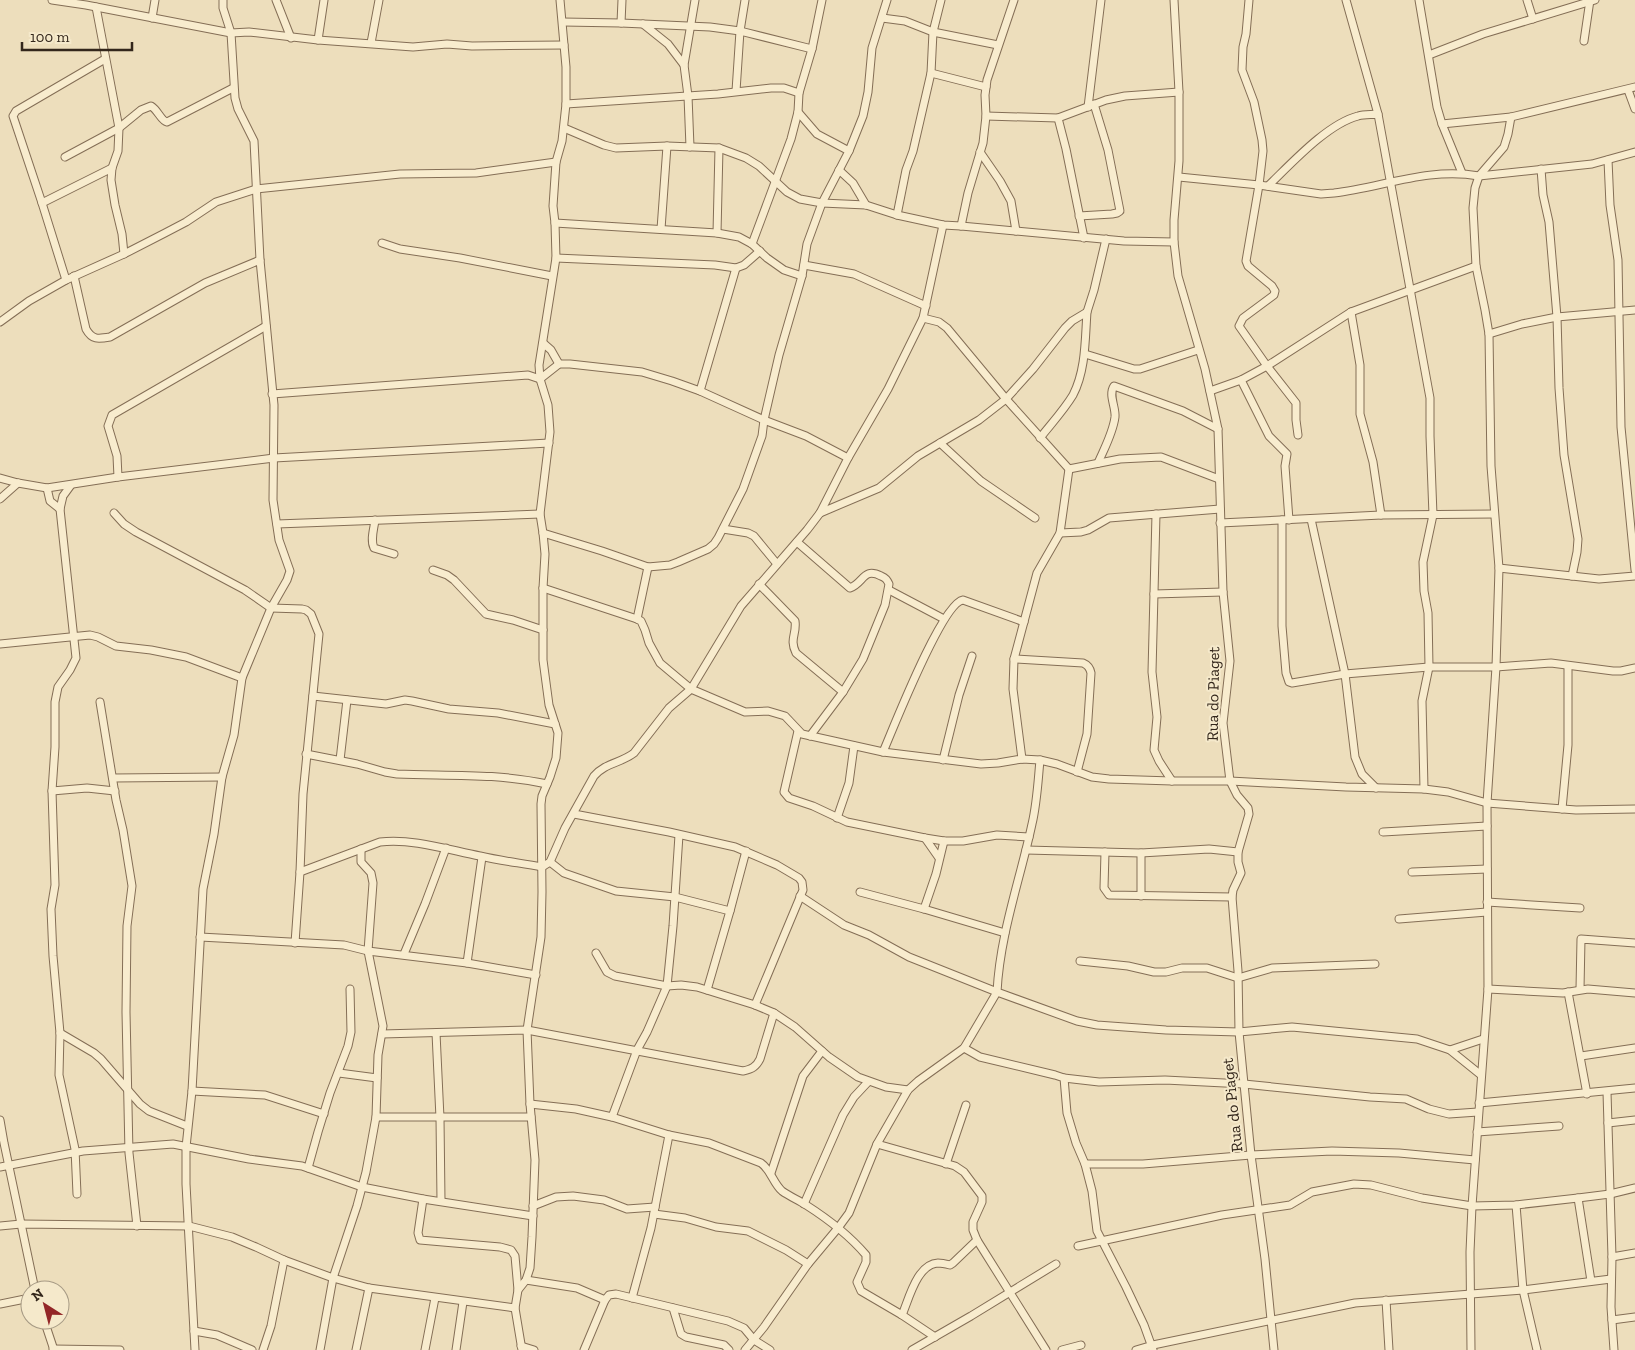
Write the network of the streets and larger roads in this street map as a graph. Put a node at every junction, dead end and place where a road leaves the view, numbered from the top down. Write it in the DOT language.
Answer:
graph roads {
  1 [pos="52,0"];
  2 [pos="155,0"];
  3 [pos="223,0"];
  4 [pos="276,0"];
  5 [pos="324,0"];
  6 [pos="380,0"];
  7 [pos="560,0"];
  8 [pos="622,0"];
  9 [pos="695,0"];
  10 [pos="745,0"];
  11 [pos="822,0"];
  12 [pos="887,0"];
  13 [pos="941,0"];
  14 [pos="1014,0"];
  15 [pos="1101,0"];
  16 [pos="1174,0"];
  17 [pos="1249,0"];
  18 [pos="1346,0"];
  19 [pos="1419,0"];
  20 [pos="1527,0"];
  21 [pos="1591,0"];
  22 [pos="86,2"];
  23 [pos="96,7"];
  24 [pos="152,18"];
  25 [pos="882,18"];
  26 [pos="1533,19"];
  27 [pos="563,22"];
  28 [pos="620,23"];
  29 [pos="643,24"];
  30 [pos="690,26"];
  31 [pos="740,31"];
  32 [pos="933,32"];
  33 [pos="231,33"];
  34 [pos="291,38"];
  35 [pos="318,40"];
  36 [pos="1584,41"];
  37 [pos="371,43"];
  38 [pos="998,44"];
  39 [pos="564,45"];
  40 [pos="812,49"];
  41 [pos="1429,55"];
  42 [pos="105,59"];
  43 [pos="684,65"];
  44 [pos="931,73"];
  45 [pos="986,87"];
  46 [pos="233,88"];
  47 [pos="1631,88"];
  48 [pos="736,91"];
  49 [pos="1179,92"];
  50 [pos="799,93"];
  51 [pos="688,96"];
  52 [pos="566,104"];
  53 [pos="1091,106"];
  54 [pos="1635,109"];
  55 [pos="798,112"];
  56 [pos="1378,114"];
  57 [pos="986,116"];
  58 [pos="1511,117"];
  59 [pos="1058,118"];
  60 [pos="1442,124"];
  61 [pos="119,128"];
  62 [pos="564,128"];
  63 [pos="667,146"];
  64 [pos="690,147"];
  65 [pos="720,148"];
  66 [pos="849,151"];
  67 [pos="980,152"];
  68 [pos="1635,152"];
  69 [pos="65,157"];
  70 [pos="1608,160"];
  71 [pos="556,162"];
  72 [pos="112,168"];
  73 [pos="1540,169"];
  74 [pos="839,170"];
  75 [pos="1462,173"];
  76 [pos="1479,176"];
  77 [pos="1179,177"];
  78 [pos="1391,182"];
  79 [pos="776,183"];
  80 [pos="1260,185"];
  81 [pos="1268,186"];
  82 [pos="256,188"];
  83 [pos="42,203"];
  84 [pos="822,203"];
  85 [pos="866,205"];
  86 [pos="897,215"];
  87 [pos="1078,216"];
  88 [pos="555,223"];
  89 [pos="943,225"];
  90 [pos="961,226"];
  91 [pos="661,230"];
  92 [pos="1016,231"];
  93 [pos="717,233"];
  94 [pos="1084,238"];
  95 [pos="1106,239"];
  96 [pos="1174,242"];
  97 [pos="382,243"];
  98 [pos="752,244"];
  99 [pos="760,251"];
  100 [pos="124,254"];
  101 [pos="556,258"];
  102 [pos="260,260"];
  103 [pos="804,265"];
  104 [pos="1476,266"];
  105 [pos="736,268"];
  106 [pos="74,276"];
  107 [pos="552,276"];
  108 [pos="802,276"];
  109 [pos="66,280"];
  110 [pos="1411,290"];
  111 [pos="926,306"];
  112 [pos="1635,310"];
  113 [pos="1619,311"];
  114 [pos="1087,312"];
  115 [pos="1351,312"];
  116 [pos="1557,317"];
  117 [pos="923,318"];
  118 [pos="0,322"];
  119 [pos="266,326"];
  120 [pos="1489,334"];
  121 [pos="543,343"];
  122 [pos="1198,350"];
  123 [pos="1085,354"];
  124 [pos="559,364"];
  125 [pos="539,365"];
  126 [pos="1267,366"];
  127 [pos="528,375"];
  128 [pos="540,379"];
  129 [pos="1241,380"];
  130 [pos="700,391"];
  131 [pos="1210,391"];
  132 [pos="272,394"];
  133 [pos="1006,398"];
  134 [pos="764,420"];
  135 [pos="1218,429"];
  136 [pos="1298,435"];
  137 [pos="1040,438"];
  138 [pos="549,443"];
  139 [pos="940,443"];
  140 [pos="274,458"];
  141 [pos="848,458"];
  142 [pos="1098,463"];
  143 [pos="1069,469"];
  144 [pos="118,477"];
  145 [pos="0,478"];
  146 [pos="1219,479"];
  147 [pos="18,483"];
  148 [pos="71,485"];
  149 [pos="48,488"];
  150 [pos="0,499"];
  151 [pos="60,509"];
  152 [pos="1220,509"];
  153 [pos="114,513"];
  154 [pos="820,513"];
  155 [pos="540,514"];
  156 [pos="1156,514"];
  157 [pos="1494,514"];
  158 [pos="1381,515"];
  159 [pos="1433,515"];
  160 [pos="1035,518"];
  161 [pos="1311,519"];
  162 [pos="375,520"];
  163 [pos="1285,520"];
  164 [pos="1220,523"];
  165 [pos="277,524"];
  166 [pos="723,529"];
  167 [pos="544,533"];
  168 [pos="1060,533"];
  169 [pos="797,542"];
  170 [pos="394,554"];
  171 [pos="777,564"];
  172 [pos="648,567"];
  173 [pos="1499,568"];
  174 [pos="433,570"];
  175 [pos="1635,570"];
  176 [pos="1572,576"];
  177 [pos="1635,576"];
  178 [pos="759,584"];
  179 [pos="543,588"];
  180 [pos="889,590"];
  181 [pos="1223,592"];
  182 [pos="1154,594"];
  183 [pos="272,608"];
  184 [pos="637,619"];
  185 [pos="944,619"];
  186 [pos="1024,622"];
  187 [pos="543,630"];
  188 [pos="74,635"];
  189 [pos="0,644"];
  190 [pos="972,656"];
  191 [pos="1014,659"];
  192 [pos="1568,666"];
  193 [pos="1429,667"];
  194 [pos="1496,667"];
  195 [pos="1635,668"];
  196 [pos="1346,674"];
  197 [pos="242,678"];
  198 [pos="691,689"];
  199 [pos="843,692"];
  200 [pos="313,696"];
  201 [pos="347,700"];
  202 [pos="100,702"];
  203 [pos="555,724"];
  204 [pos="798,730"];
  205 [pos="810,736"];
  206 [pos="854,746"];
  207 [pos="883,752"];
  208 [pos="306,754"];
  209 [pos="1022,759"];
  210 [pos="340,760"];
  211 [pos="943,760"];
  212 [pos="1040,760"];
  213 [pos="1077,772"];
  214 [pos="222,777"];
  215 [pos="113,778"];
  216 [pos="1230,780"];
  217 [pos="1172,781"];
  218 [pos="547,784"];
  219 [pos="1376,788"];
  220 [pos="1424,789"];
  221 [pos="52,791"];
  222 [pos="114,791"];
  223 [pos="1486,803"];
  224 [pos="1562,809"];
  225 [pos="1635,809"];
  226 [pos="574,814"];
  227 [pos="837,818"];
  228 [pos="1487,826"];
  229 [pos="1383,832"];
  230 [pos="679,835"];
  231 [pos="1029,836"];
  232 [pos="925,838"];
  233 [pos="944,841"];
  234 [pos="446,848"];
  235 [pos="361,849"];
  236 [pos="1026,850"];
  237 [pos="746,851"];
  238 [pos="1104,852"];
  239 [pos="1238,852"];
  240 [pos="1141,853"];
  241 [pos="482,857"];
  242 [pos="939,858"];
  243 [pos="550,862"];
  244 [pos="542,867"];
  245 [pos="1487,869"];
  246 [pos="300,872"];
  247 [pos="1412,872"];
  248 [pos="860,892"];
  249 [pos="800,896"];
  250 [pos="1140,896"];
  251 [pos="675,897"];
  252 [pos="1232,897"];
  253 [pos="1487,902"];
  254 [pos="1580,908"];
  255 [pos="924,909"];
  256 [pos="730,911"];
  257 [pos="1487,912"];
  258 [pos="1399,919"];
  259 [pos="1005,933"];
  260 [pos="200,937"];
  261 [pos="295,943"];
  262 [pos="1635,943"];
  263 [pos="368,951"];
  264 [pos="596,953"];
  265 [pos="404,954"];
  266 [pos="1080,961"];
  267 [pos="467,963"];
  268 [pos="1375,964"];
  269 [pos="536,975"];
  270 [pos="1238,978"];
  271 [pos="667,986"];
  272 [pos="350,989"];
  273 [pos="1488,989"];
  274 [pos="1580,989"];
  275 [pos="707,990"];
  276 [pos="997,992"];
  277 [pos="1568,992"];
  278 [pos="1635,993"];
  279 [pos="755,1005"];
  280 [pos="774,1013"];
  281 [pos="527,1030"];
  282 [pos="1239,1032"];
  283 [pos="60,1034"];
  284 [pos="382,1034"];
  285 [pos="436,1034"];
  286 [pos="1483,1039"];
  287 [pos="964,1048"];
  288 [pos="1635,1048"];
  289 [pos="637,1050"];
  290 [pos="1450,1050"];
  291 [pos="822,1051"];
  292 [pos="1581,1056"];
  293 [pos="339,1073"];
  294 [pos="1481,1075"];
  295 [pos="378,1078"];
  296 [pos="1064,1078"];
  297 [pos="868,1082"];
  298 [pos="1244,1084"];
  299 [pos="1635,1088"];
  300 [pos="128,1090"];
  301 [pos="908,1090"];
  302 [pos="192,1091"];
  303 [pos="1607,1092"];
  304 [pos="1587,1094"];
  305 [pos="1479,1103"];
  306 [pos="530,1104"];
  307 [pos="966,1105"];
  308 [pos="1478,1112"];
  309 [pos="324,1114"];
  310 [pos="376,1117"];
  311 [pos="531,1117"];
  312 [pos="612,1117"];
  313 [pos="440,1118"];
  314 [pos="0,1120"];
  315 [pos="1635,1120"];
  316 [pos="1608,1123"];
  317 [pos="188,1126"];
  318 [pos="1559,1126"];
  319 [pos="1477,1132"];
  320 [pos="669,1135"];
  321 [pos="877,1144"];
  322 [pos="186,1147"];
  323 [pos="129,1149"];
  324 [pos="76,1153"];
  325 [pos="1251,1155"];
  326 [pos="1474,1160"];
  327 [pos="946,1164"];
  328 [pos="1085,1164"];
  329 [pos="9,1166"];
  330 [pos="0,1167"];
  331 [pos="308,1168"];
  332 [pos="771,1173"];
  333 [pos="362,1187"];
  334 [pos="1635,1188"];
  335 [pos="77,1194"];
  336 [pos="1610,1194"];
  337 [pos="1578,1198"];
  338 [pos="422,1199"];
  339 [pos="441,1201"];
  340 [pos="804,1204"];
  341 [pos="1516,1205"];
  342 [pos="533,1206"];
  343 [pos="1472,1206"];
  344 [pos="655,1210"];
  345 [pos="1259,1210"];
  346 [pos="533,1216"];
  347 [pos="21,1224"];
  348 [pos="0,1226"];
  349 [pos="137,1226"];
  350 [pos="189,1226"];
  351 [pos="838,1228"];
  352 [pos="977,1240"];
  353 [pos="1103,1240"];
  354 [pos="1078,1246"];
  355 [pos="1635,1253"];
  356 [pos="1612,1257"];
  357 [pos="284,1260"];
  358 [pos="808,1264"];
  359 [pos="1056,1264"];
  360 [pos="333,1278"];
  361 [pos="1611,1279"];
  362 [pos="33,1280"];
  363 [pos="526,1280"];
  364 [pos="1591,1281"];
  365 [pos="370,1288"];
  366 [pos="518,1290"];
  367 [pos="1523,1290"];
  368 [pos="1011,1292"];
  369 [pos="1470,1294"];
  370 [pos="435,1298"];
  371 [pos="632,1298"];
  372 [pos="20,1300"];
  373 [pos="605,1300"];
  374 [pos="1386,1300"];
  375 [pos="463,1302"];
  376 [pos="0,1304"];
  377 [pos="515,1308"];
  378 [pos="673,1308"];
  379 [pos="902,1315"];
  380 [pos="1635,1317"];
  381 [pos="1272,1320"];
  382 [pos="1612,1320"];
  383 [pos="47,1330"];
  384 [pos="194,1331"];
  385 [pos="934,1337"];
  386 [pos="754,1340"];
  387 [pos="1081,1345"];
  388 [pos="522,1348"];
  389 [pos="1153,1348"];
  390 [pos="54,1349"];
  391 [pos="120,1350"];
  392 [pos="195,1350"];
  393 [pos="252,1350"];
  394 [pos="262,1350"];
  395 [pos="320,1350"];
  396 [pos="356,1350"];
  397 [pos="426,1350"];
  398 [pos="456,1350"];
  399 [pos="534,1350"];
  400 [pos="584,1350"];
  401 [pos="729,1350"];
  402 [pos="745,1350"];
  403 [pos="770,1350"];
  404 [pos="912,1350"];
  405 [pos="1046,1350"];
  406 [pos="1062,1350"];
  407 [pos="1136,1350"];
  408 [pos="1274,1350"];
  409 [pos="1389,1350"];
  410 [pos="1471,1350"];
  411 [pos="1537,1350"];
  412 [pos="1614,1350"];
  1 -- 22 [label="street"];
  2 -- 24 [label="street"];
  3 -- 33 [label="street"];
  4 -- 34 [label="street"];
  5 -- 35 [label="street"];
  6 -- 37 [label="street"];
  7 -- 27 [label="street"];
  8 -- 28 [label="street"];
  9 -- 30 [label="street"];
  10 -- 31 [label="street"];
  11 -- 40 [label="street"];
  12 -- 25 [label="street"];
  13 -- 32 [label="street"];
  14 -- 38 [label="street"];
  15 -- 53 [label="street"];
  16 -- 49 [label="street, Rua do Piaget"];
  17 -- 80 [label="street"];
  18 -- 56 [label="street"];
  19 -- 41 [label="street"];
  20 -- 26 [label="street"];
  21 -- 26 [label="street"];
  21 -- 36 [label="street"];
  22 -- 23 [label="street"];
  23 -- 24 [label="street"];
  23 -- 42 [label="street"];
  24 -- 33 [label="street"];
  25 -- 32 [label="street"];
  25 -- 66 [label="street"];
  26 -- 41 [label="street"];
  27 -- 28 [label="street"];
  27 -- 39 [label="street"];
  28 -- 29 [label="street"];
  29 -- 30 [label="street"];
  29 -- 43 [label="street"];
  30 -- 31 [label="street"];
  30 -- 43 [label="street"];
  31 -- 40 [label="street"];
  31 -- 48 [label="street"];
  32 -- 38 [label="street"];
  32 -- 44 [label="street"];
  33 -- 34 [label="street"];
  33 -- 46 [label="street"];
  34 -- 35 [label="street"];
  35 -- 37 [label="street"];
  37 -- 39 [label="street"];
  38 -- 45 [label="street"];
  39 -- 52 [label="street"];
  40 -- 50 [label="street"];
  41 -- 60 [label="street"];
  42 -- 61 [label="street"];
  42 -- 83 [label="street"];
  43 -- 51 [label="street"];
  44 -- 45 [label="street"];
  44 -- 86 [label="street"];
  45 -- 57 [label="street"];
  46 -- 61 [label="street"];
  46 -- 82 [label="street"];
  47 -- 54 [label="street"];
  47 -- 58 [label="street"];
  48 -- 50 [label="street"];
  48 -- 51 [label="street"];
  49 -- 53 [label="street"];
  49 -- 77 [label="street, Rua do Piaget"];
  50 -- 55 [label="street"];
  51 -- 52 [label="street"];
  51 -- 64 [label="street"];
  52 -- 62 [label="street"];
  53 -- 59 [label="street"];
  53 -- 87 [label="street"];
  55 -- 66 [label="street"];
  55 -- 79 [label="street"];
  56 -- 78 [label="street"];
  56 -- 81 [label="street"];
  57 -- 59 [label="street"];
  57 -- 67 [label="street"];
  58 -- 60 [label="street"];
  58 -- 76 [label="street"];
  59 -- 87 [label="street"];
  60 -- 75 [label="street"];
  61 -- 69 [label="street"];
  61 -- 72 [label="street"];
  62 -- 63 [label="street"];
  62 -- 71 [label="street"];
  63 -- 64 [label="street"];
  63 -- 91 [label="street"];
  64 -- 65 [label="street"];
  65 -- 79 [label="street"];
  65 -- 93 [label="street"];
  66 -- 74 [label="street"];
  67 -- 90 [label="street"];
  67 -- 92 [label="street"];
  68 -- 70 [label="street"];
  70 -- 73 [label="street"];
  70 -- 113 [label="street"];
  71 -- 82 [label="street"];
  71 -- 88 [label="street"];
  72 -- 83 [label="street"];
  72 -- 100 [label="street"];
  73 -- 76 [label="street"];
  73 -- 116 [label="street"];
  74 -- 84 [label="street"];
  74 -- 85 [label="street"];
  75 -- 76 [label="street"];
  75 -- 78 [label="street"];
  76 -- 104 [label="street"];
  77 -- 80 [label="street"];
  77 -- 96 [label="street, Rua do Piaget"];
  78 -- 81 [label="street"];
  78 -- 110 [label="street"];
  79 -- 84 [label="street"];
  79 -- 98 [label="street"];
  80 -- 81 [label="street"];
  80 -- 126 [label="street"];
  82 -- 100 [label="street"];
  82 -- 102 [label="street"];
  83 -- 109 [label="street"];
  84 -- 85 [label="street"];
  84 -- 103 [label="street"];
  85 -- 86 [label="street"];
  86 -- 89 [label="street"];
  87 -- 94 [label="street"];
  88 -- 91 [label="street"];
  88 -- 101 [label="street"];
  89 -- 90 [label="street"];
  89 -- 111 [label="street"];
  90 -- 92 [label="street"];
  91 -- 93 [label="street"];
  92 -- 94 [label="street"];
  93 -- 98 [label="street"];
  94 -- 95 [label="street"];
  95 -- 96 [label="street"];
  95 -- 114 [label="street"];
  96 -- 122 [label="street, Rua do Piaget"];
  97 -- 107 [label="street"];
  98 -- 99 [label="street"];
  99 -- 105 [label="street"];
  99 -- 108 [label="street"];
  100 -- 106 [label="street"];
  101 -- 105 [label="street"];
  101 -- 107 [label="street"];
  102 -- 106 [label="street"];
  102 -- 119 [label="street"];
  103 -- 108 [label="street"];
  103 -- 111 [label="street"];
  104 -- 110 [label="street"];
  104 -- 120 [label="street"];
  105 -- 130 [label="street"];
  106 -- 109 [label="street"];
  107 -- 121 [label="street"];
  108 -- 134 [label="street"];
  109 -- 118 [label="street"];
  110 -- 115 [label="street"];
  110 -- 159 [label="street"];
  111 -- 117 [label="street"];
  112 -- 113 [label="street"];
  113 -- 116 [label="street"];
  113 -- 175 [label="street"];
  114 -- 123 [label="street"];
  114 -- 133 [label="street"];
  115 -- 126 [label="street"];
  115 -- 158 [label="street"];
  116 -- 120 [label="street"];
  116 -- 176 [label="street"];
  117 -- 133 [label="street"];
  117 -- 141 [label="street"];
  119 -- 132 [label="street"];
  119 -- 144 [label="street"];
  120 -- 157 [label="street"];
  121 -- 124 [label="street"];
  121 -- 125 [label="street"];
  122 -- 123 [label="street"];
  122 -- 131 [label="street, Rua do Piaget"];
  123 -- 137 [label="street"];
  124 -- 128 [label="street"];
  124 -- 130 [label="street"];
  125 -- 127 [label="street"];
  125 -- 128 [label="street"];
  126 -- 129 [label="street"];
  126 -- 136 [label="street"];
  127 -- 128 [label="street"];
  127 -- 132 [label="street"];
  128 -- 138 [label="street"];
  129 -- 131 [label="street"];
  129 -- 163 [label="street"];
  130 -- 134 [label="street"];
  131 -- 135 [label="street, Rua do Piaget"];
  132 -- 140 [label="street"];
  133 -- 137 [label="street"];
  133 -- 139 [label="street"];
  134 -- 141 [label="street"];
  134 -- 166 [label="street"];
  135 -- 142 [label="street"];
  135 -- 146 [label="street, Rua do Piaget"];
  137 -- 143 [label="street"];
  138 -- 140 [label="street"];
  138 -- 155 [label="street"];
  139 -- 154 [label="street"];
  139 -- 160 [label="street"];
  140 -- 144 [label="street"];
  140 -- 165 [label="street"];
  141 -- 154 [label="street"];
  142 -- 143 [label="street"];
  142 -- 146 [label="street"];
  143 -- 168 [label="street"];
  144 -- 148 [label="street"];
  145 -- 147 [label="street"];
  146 -- 152 [label="street, Rua do Piaget"];
  147 -- 149 [label="street"];
  147 -- 150 [label="street"];
  148 -- 149 [label="street"];
  148 -- 151 [label="street"];
  149 -- 151 [label="street"];
  151 -- 188 [label="street"];
  152 -- 156 [label="street"];
  152 -- 164 [label="street, Rua do Piaget"];
  153 -- 183 [label="street"];
  154 -- 169 [label="street"];
  155 -- 162 [label="street"];
  155 -- 167 [label="street"];
  156 -- 168 [label="street"];
  156 -- 182 [label="street"];
  157 -- 159 [label="street"];
  157 -- 173 [label="street"];
  158 -- 159 [label="street"];
  158 -- 161 [label="street"];
  159 -- 193 [label="street"];
  161 -- 163 [label="street"];
  161 -- 196 [label="street"];
  162 -- 165 [label="street"];
  162 -- 170 [label="street"];
  163 -- 164 [label="street"];
  163 -- 196 [label="street"];
  164 -- 181 [label="street, Rua do Piaget"];
  165 -- 183 [label="street"];
  166 -- 171 [label="street"];
  166 -- 172 [label="street"];
  167 -- 172 [label="street"];
  167 -- 179 [label="street"];
  168 -- 186 [label="street"];
  169 -- 171 [label="street"];
  169 -- 180 [label="street"];
  171 -- 178 [label="street"];
  172 -- 184 [label="street"];
  173 -- 176 [label="street"];
  173 -- 194 [label="street"];
  174 -- 187 [label="street"];
  176 -- 177 [label="street"];
  178 -- 198 [label="street"];
  178 -- 199 [label="street"];
  179 -- 184 [label="street"];
  179 -- 187 [label="street"];
  180 -- 185 [label="street"];
  180 -- 199 [label="street"];
  181 -- 182 [label="street"];
  181 -- 216 [label="street, Rua do Piaget"];
  182 -- 217 [label="street"];
  183 -- 197 [label="street"];
  183 -- 200 [label="street"];
  184 -- 198 [label="street"];
  185 -- 186 [label="street"];
  185 -- 207 [label="street"];
  186 -- 191 [label="street"];
  187 -- 203 [label="street"];
  188 -- 189 [label="street"];
  188 -- 197 [label="street"];
  188 -- 221 [label="street"];
  190 -- 211 [label="street"];
  191 -- 209 [label="street"];
  191 -- 213 [label="street"];
  192 -- 194 [label="street"];
  192 -- 195 [label="street"];
  192 -- 224 [label="street"];
  193 -- 194 [label="street"];
  193 -- 196 [label="street"];
  193 -- 220 [label="street"];
  194 -- 223 [label="street"];
  196 -- 219 [label="street"];
  197 -- 214 [label="street"];
  198 -- 204 [label="street"];
  198 -- 226 [label="street"];
  199 -- 205 [label="street"];
  200 -- 201 [label="street"];
  200 -- 208 [label="street"];
  201 -- 203 [label="street"];
  201 -- 210 [label="street"];
  202 -- 215 [label="street"];
  203 -- 218 [label="street"];
  204 -- 205 [label="street"];
  204 -- 227 [label="street"];
  205 -- 206 [label="street"];
  206 -- 207 [label="street"];
  206 -- 227 [label="street"];
  207 -- 211 [label="street"];
  208 -- 210 [label="street"];
  208 -- 246 [label="street"];
  209 -- 211 [label="street"];
  209 -- 212 [label="street"];
  210 -- 218 [label="street"];
  212 -- 213 [label="street"];
  212 -- 231 [label="street"];
  213 -- 217 [label="street"];
  214 -- 215 [label="street"];
  214 -- 260 [label="street"];
  215 -- 222 [label="street"];
  216 -- 217 [label="street"];
  216 -- 219 [label="street"];
  216 -- 239 [label="street, Rua do Piaget"];
  218 -- 244 [label="street"];
  219 -- 220 [label="street"];
  220 -- 223 [label="street"];
  221 -- 222 [label="street"];
  221 -- 283 [label="street"];
  222 -- 300 [label="street"];
  223 -- 224 [label="street"];
  223 -- 228 [label="street"];
  224 -- 225 [label="street"];
  226 -- 230 [label="street"];
  226 -- 243 [label="street"];
  227 -- 232 [label="street"];
  228 -- 229 [label="street"];
  228 -- 245 [label="street"];
  230 -- 237 [label="street"];
  230 -- 251 [label="street"];
  231 -- 233 [label="street"];
  231 -- 236 [label="street"];
  232 -- 233 [label="street"];
  232 -- 242 [label="street"];
  233 -- 242 [label="street"];
  234 -- 235 [label="street"];
  234 -- 241 [label="street"];
  234 -- 265 [label="street"];
  235 -- 246 [label="street"];
  235 -- 263 [label="street"];
  236 -- 238 [label="street"];
  236 -- 259 [label="street"];
  237 -- 249 [label="street"];
  237 -- 256 [label="street"];
  238 -- 240 [label="street"];
  238 -- 250 [label="street"];
  239 -- 240 [label="street"];
  239 -- 252 [label="street, Rua do Piaget"];
  240 -- 250 [label="street"];
  241 -- 244 [label="street"];
  241 -- 267 [label="street"];
  242 -- 255 [label="street"];
  243 -- 244 [label="street"];
  243 -- 251 [label="street"];
  244 -- 269 [label="street"];
  245 -- 247 [label="street"];
  245 -- 253 [label="street"];
  246 -- 261 [label="street"];
  248 -- 255 [label="street"];
  249 -- 276 [label="street"];
  249 -- 279 [label="street"];
  250 -- 252 [label="street"];
  251 -- 256 [label="street"];
  251 -- 271 [label="street"];
  252 -- 270 [label="street, Rua do Piaget"];
  253 -- 254 [label="street"];
  253 -- 257 [label="street"];
  255 -- 259 [label="street"];
  256 -- 275 [label="street"];
  257 -- 258 [label="street"];
  257 -- 273 [label="street"];
  259 -- 276 [label="street"];
  260 -- 261 [label="street"];
  260 -- 302 [label="street"];
  261 -- 263 [label="street"];
  262 -- 274 [label="street"];
  263 -- 265 [label="street"];
  263 -- 284 [label="street"];
  264 -- 271 [label="street"];
  265 -- 267 [label="street"];
  266 -- 270 [label="street"];
  267 -- 269 [label="street"];
  268 -- 270 [label="street"];
  269 -- 281 [label="street"];
  270 -- 282 [label="street, Rua do Piaget"];
  271 -- 275 [label="street"];
  271 -- 289 [label="street"];
  272 -- 293 [label="street"];
  273 -- 277 [label="street"];
  273 -- 286 [label="street"];
  274 -- 277 [label="street"];
  274 -- 278 [label="street"];
  275 -- 279 [label="street"];
  276 -- 282 [label="street"];
  276 -- 287 [label="street"];
  277 -- 292 [label="street"];
  279 -- 280 [label="street"];
  280 -- 289 [label="street"];
  280 -- 291 [label="street"];
  281 -- 285 [label="street"];
  281 -- 289 [label="street"];
  281 -- 306 [label="street"];
  282 -- 290 [label="street"];
  282 -- 298 [label="street, Rua do Piaget"];
  283 -- 300 [label="street"];
  283 -- 324 [label="street"];
  284 -- 285 [label="street"];
  284 -- 295 [label="street"];
  285 -- 313 [label="street"];
  286 -- 290 [label="street"];
  286 -- 294 [label="street"];
  287 -- 296 [label="street"];
  287 -- 301 [label="street"];
  288 -- 292 [label="street"];
  289 -- 312 [label="street"];
  290 -- 294 [label="street"];
  291 -- 297 [label="street"];
  291 -- 332 [label="street"];
  292 -- 304 [label="street"];
  293 -- 295 [label="street"];
  293 -- 309 [label="street"];
  294 -- 305 [label="street"];
  295 -- 310 [label="street"];
  296 -- 298 [label="street"];
  296 -- 328 [label="street"];
  297 -- 301 [label="street"];
  297 -- 340 [label="street"];
  298 -- 308 [label="street"];
  298 -- 325 [label="street, Rua do Piaget"];
  299 -- 303 [label="street"];
  300 -- 317 [label="street"];
  300 -- 323 [label="street"];
  301 -- 321 [label="street"];
  302 -- 309 [label="street"];
  302 -- 317 [label="street"];
  303 -- 304 [label="street"];
  303 -- 316 [label="street"];
  304 -- 305 [label="street"];
  305 -- 308 [label="street"];
  306 -- 311 [label="street"];
  306 -- 312 [label="street"];
  307 -- 327 [label="street"];
  308 -- 319 [label="street"];
  309 -- 331 [label="street"];
  310 -- 313 [label="street"];
  310 -- 333 [label="street"];
  311 -- 313 [label="street"];
  311 -- 342 [label="street"];
  312 -- 320 [label="street"];
  313 -- 339 [label="street"];
  314 -- 329 [label="street"];
  315 -- 316 [label="street"];
  316 -- 336 [label="street"];
  317 -- 322 [label="street"];
  318 -- 319 [label="street"];
  319 -- 326 [label="street"];
  320 -- 332 [label="street"];
  320 -- 344 [label="street"];
  321 -- 327 [label="street"];
  321 -- 351 [label="street"];
  322 -- 323 [label="street"];
  322 -- 331 [label="street"];
  322 -- 350 [label="street"];
  323 -- 324 [label="street"];
  323 -- 349 [label="street"];
  324 -- 329 [label="street"];
  324 -- 335 [label="street"];
  325 -- 326 [label="street"];
  325 -- 328 [label="street"];
  325 -- 345 [label="street, Rua do Piaget"];
  326 -- 343 [label="street"];
  327 -- 352 [label="street"];
  328 -- 353 [label="street"];
  329 -- 330 [label="street"];
  329 -- 347 [label="street"];
  331 -- 333 [label="street"];
  332 -- 340 [label="street"];
  333 -- 338 [label="street"];
  333 -- 360 [label="street"];
  334 -- 336 [label="street"];
  336 -- 337 [label="street"];
  336 -- 356 [label="street"];
  337 -- 341 [label="street"];
  337 -- 364 [label="street"];
  338 -- 339 [label="street"];
  338 -- 366 [label="street"];
  339 -- 346 [label="street"];
  340 -- 351 [label="street"];
  341 -- 343 [label="street"];
  341 -- 367 [label="street"];
  342 -- 344 [label="street"];
  342 -- 346 [label="street"];
  343 -- 345 [label="street"];
  343 -- 369 [label="street"];
  344 -- 358 [label="street"];
  344 -- 371 [label="street"];
  345 -- 353 [label="street"];
  345 -- 381 [label="street, Rua do Piaget"];
  346 -- 363 [label="street"];
  347 -- 348 [label="street"];
  347 -- 349 [label="street"];
  347 -- 362 [label="street"];
  349 -- 350 [label="street"];
  350 -- 357 [label="street"];
  350 -- 384 [label="street"];
  351 -- 358 [label="street"];
  351 -- 379 [label="street"];
  352 -- 368 [label="street"];
  352 -- 379 [label="street"];
  353 -- 354 [label="street"];
  353 -- 389 [label="street"];
  355 -- 356 [label="street"];
  356 -- 361 [label="street"];
  357 -- 360 [label="street"];
  357 -- 394 [label="street"];
  358 -- 386 [label="street"];
  359 -- 368 [label="street"];
  360 -- 365 [label="street"];
  360 -- 395 [label="street"];
  361 -- 364 [label="street"];
  361 -- 382 [label="street"];
  363 -- 366 [label="street"];
  363 -- 373 [label="street"];
  364 -- 367 [label="street"];
  365 -- 370 [label="street"];
  365 -- 396 [label="street"];
  366 -- 377 [label="street"];
  367 -- 369 [label="street"];
  367 -- 411 [label="street"];
  368 -- 385 [label="street"];
  368 -- 405 [label="street"];
  369 -- 374 [label="street"];
  369 -- 410 [label="street"];
  370 -- 375 [label="street"];
  370 -- 397 [label="street"];
  371 -- 373 [label="street"];
  371 -- 378 [label="street"];
  372 -- 376 [label="street"];
  373 -- 400 [label="street"];
  374 -- 381 [label="street"];
  374 -- 409 [label="street"];
  375 -- 377 [label="street"];
  375 -- 398 [label="street"];
  377 -- 388 [label="street"];
  378 -- 386 [label="street"];
  378 -- 401 [label="street"];
  379 -- 385 [label="street"];
  380 -- 382 [label="street"];
  381 -- 389 [label="street"];
  381 -- 408 [label="street, Rua do Piaget"];
  382 -- 412 [label="street"];
  383 -- 390 [label="street"];
  384 -- 392 [label="street"];
  384 -- 393 [label="street"];
  385 -- 404 [label="street"];
  386 -- 402 [label="street"];
  386 -- 403 [label="street"];
  387 -- 406 [label="street"];
  388 -- 399 [label="street"];
  389 -- 407 [label="street"];
  390 -- 391 [label="street"];
}
